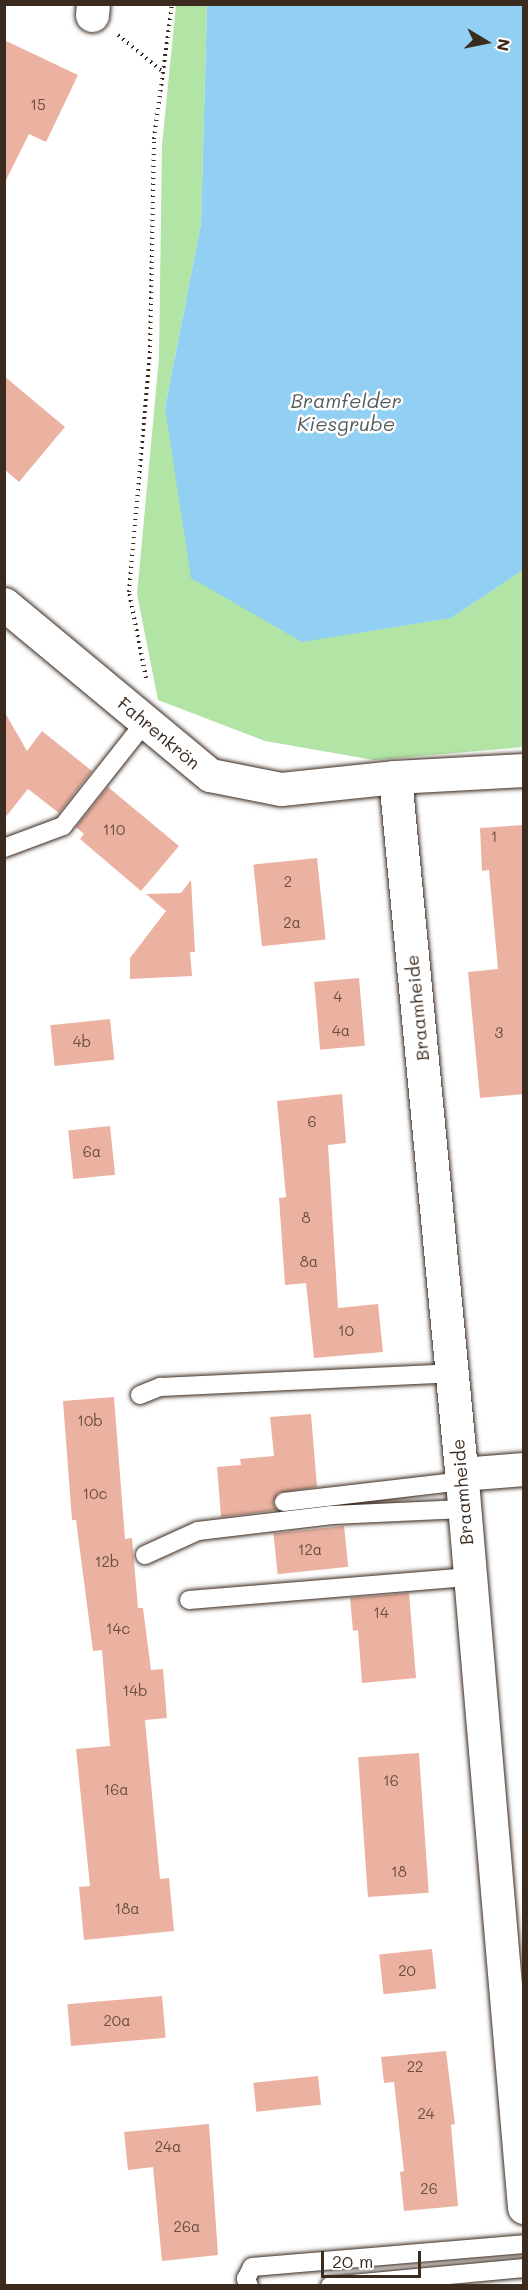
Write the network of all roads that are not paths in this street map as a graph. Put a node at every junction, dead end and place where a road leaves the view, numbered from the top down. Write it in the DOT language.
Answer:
graph roads {
  1 [pos="4,604"];
  2 [pos="146,722"];
  3 [pos="524,770"];
  4 [pos="395,777"];
  5 [pos="4,848"];
  6 [pos="452,1373"];
  7 [pos="140,1395"];
  8 [pos="524,1469"];
  9 [pos="462,1488"];
  10 [pos="284,1502"];
  11 [pos="145,1555"];
  12 [pos="470,1577"];
  13 [pos="189,1600"];
  14 [pos="522,2165"];
  15 [pos="524,2206"];
  16 [pos="524,2244"];
  17 [pos="524,2268"];
  18 [pos="249,2286"];
  19 [pos="330,2286"];
  1 -- 2 [label="street, Fahrenkrön"];
  2 -- 4 [label="street, Fahrenkrön"];
  2 -- 5 [label="lane"];
  3 -- 4 [label="street, Fahrenkrön"];
  4 -- 6 [label="street, Braamheide"];
  6 -- 7 [label="lane"];
  6 -- 9 [label="street, Braamheide"];
  8 -- 9 [label="street"];
  9 -- 10 [label="lane"];
  9 -- 11 [label="lane"];
  9 -- 12 [label="street, Braamheide"];
  12 -- 13 [label="lane"];
  12 -- 14 [label="street, Braamheide"];
  14 -- 15 [label="street, Braamheide"];
  16 -- 18 [label="lane"];
  17 -- 19 [label="lane"];
}
